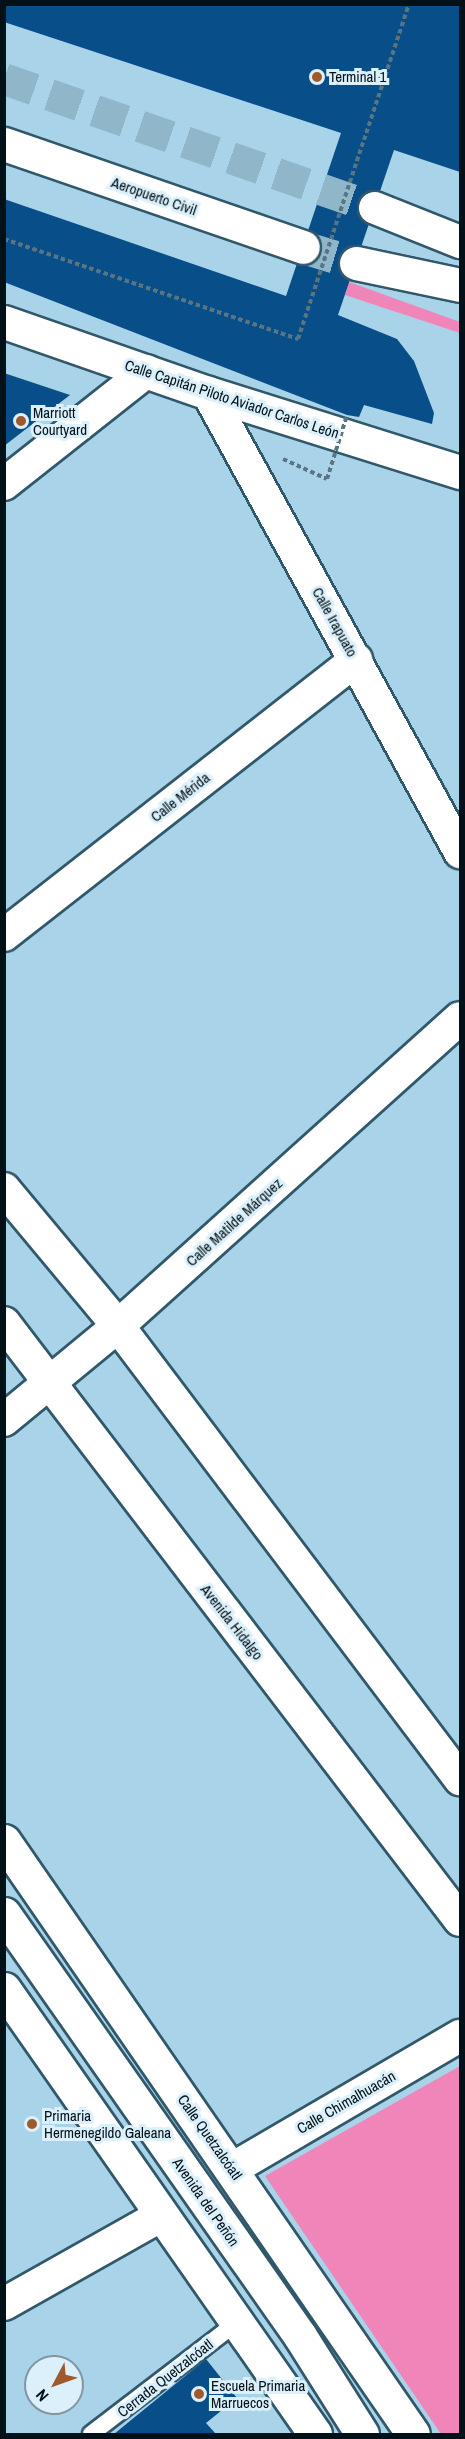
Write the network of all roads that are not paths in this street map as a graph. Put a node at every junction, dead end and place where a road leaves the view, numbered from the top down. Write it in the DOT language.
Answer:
graph roads {
  1 [pos="4,144"];
  2 [pos="375,208"];
  3 [pos="460,242"];
  4 [pos="303,247"];
  5 [pos="356,263"];
  6 [pos="460,285"];
  7 [pos="4,322"];
  8 [pos="147,371"];
  9 [pos="208,393"];
  10 [pos="460,472"];
  11 [pos="4,484"];
  12 [pos="356,660"];
  13 [pos="460,852"];
  14 [pos="4,935"];
  15 [pos="460,1018"];
  16 [pos="4,1190"];
  17 [pos="4,1323"];
  18 [pos="118,1326"];
  19 [pos="50,1386"];
  20 [pos="4,1420"];
  21 [pos="460,1779"];
  22 [pos="4,1841"];
  23 [pos="4,1914"];
  24 [pos="460,1920"];
  25 [pos="4,1989"];
  26 [pos="460,2036"];
  27 [pos="232,2169"];
  28 [pos="162,2215"];
  29 [pos="4,2304"];
  30 [pos="239,2321"];
  31 [pos="91,2434"];
  32 [pos="315,2434"];
  33 [pos="362,2434"];
  34 [pos="413,2434"];
  1 -- 4 [label="street, Aeropuerto Civil"];
  2 -- 3 [label="street"];
  5 -- 6 [label="street"];
  7 -- 8 [label="street, Calle Capitán Piloto Aviador Carlos León"];
  8 -- 9 [label="street, Calle Capitán Piloto Aviador Carlos León"];
  8 -- 11 [label="street"];
  9 -- 10 [label="street, Calle Capitán Piloto Aviador Carlos León"];
  9 -- 12 [label="street, Calle Irapuato"];
  12 -- 13 [label="street, Calle Irapuato"];
  12 -- 14 [label="street, Calle Mérida"];
  15 -- 18 [label="street, Calle Matilde Márquez"];
  16 -- 18 [label="street"];
  17 -- 19 [label="street, Avenida Hidalgo"];
  18 -- 19 [label="street, Calle Matilde Márquez"];
  18 -- 21 [label="street"];
  19 -- 20 [label="street, Calle Matilde Márquez"];
  19 -- 24 [label="street, Avenida Hidalgo"];
  22 -- 27 [label="street, Calle Quetzalcóatl"];
  23 -- 33 [label="street, Avenida del Peñón"];
  25 -- 28 [label="street"];
  26 -- 27 [label="street, Calle Chimalhuacán"];
  27 -- 34 [label="street, Calle Quetzalcóatl"];
  28 -- 29 [label="street"];
  28 -- 30 [label="street"];
  30 -- 31 [label="lane, Cerrada Quetzalcóatl"];
  30 -- 32 [label="street"];
}
